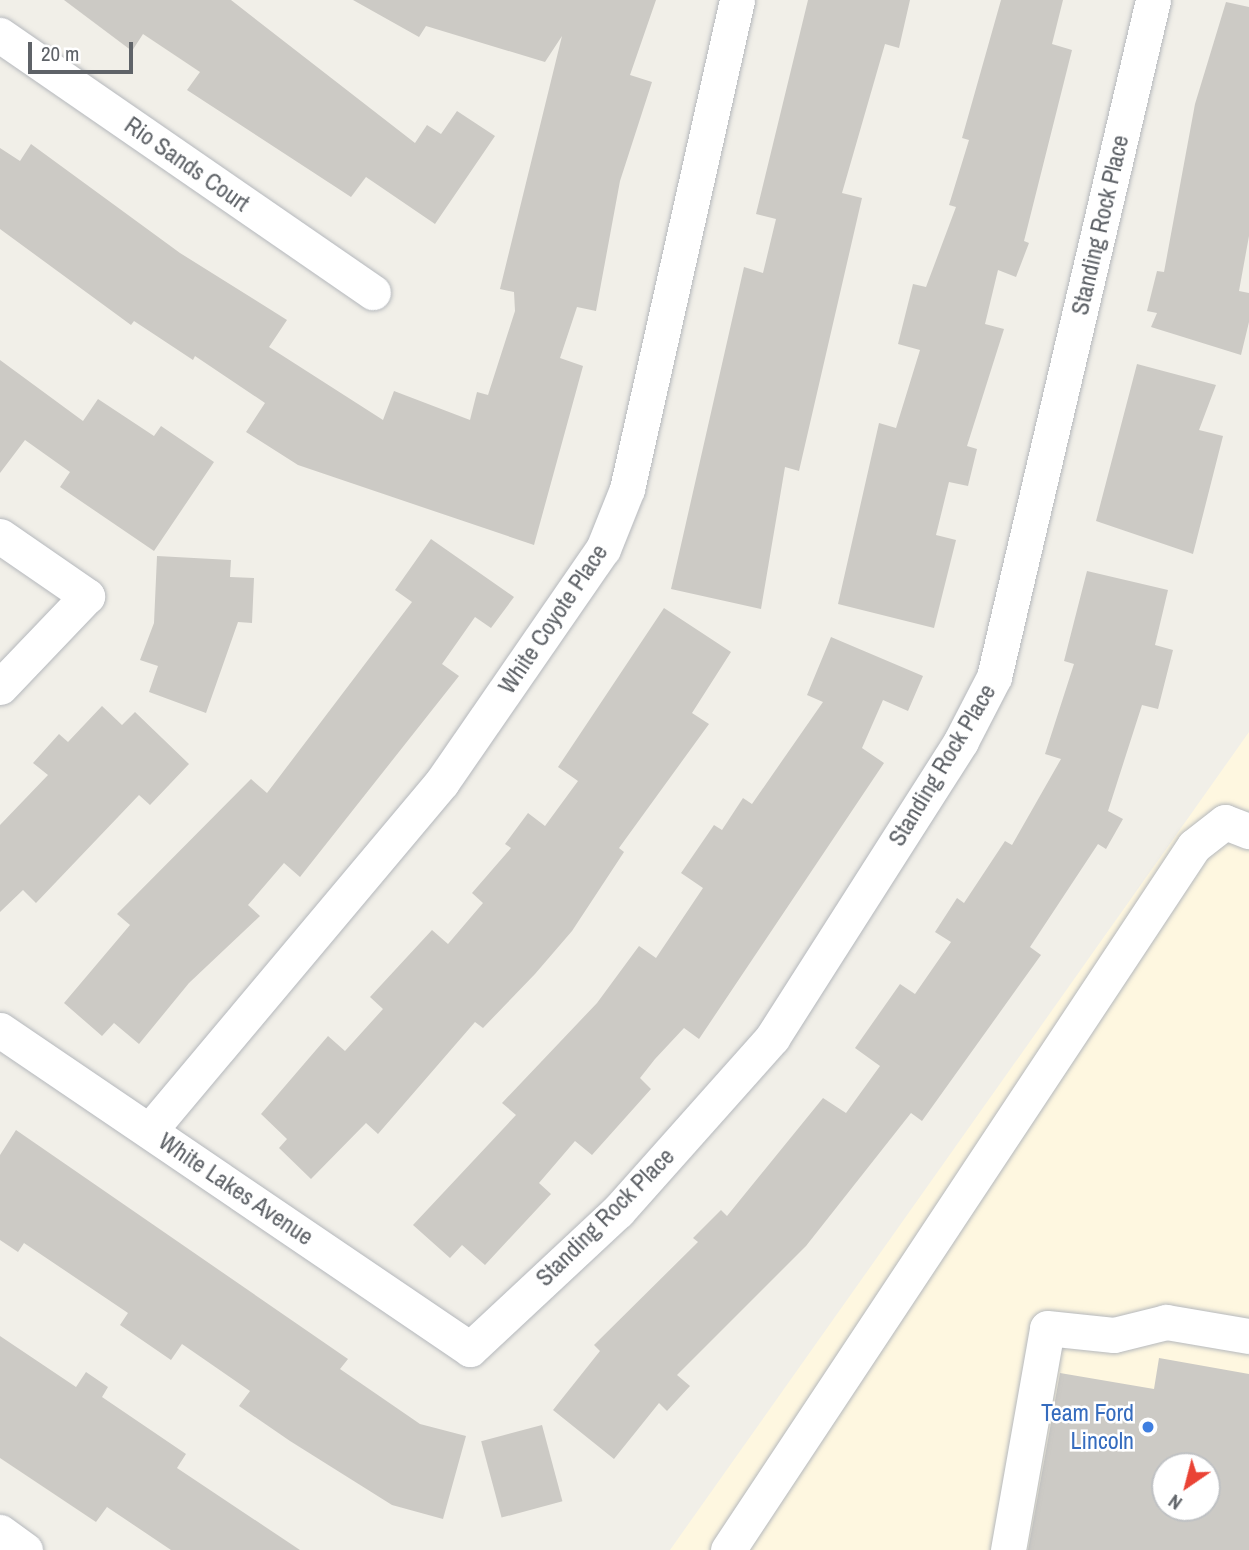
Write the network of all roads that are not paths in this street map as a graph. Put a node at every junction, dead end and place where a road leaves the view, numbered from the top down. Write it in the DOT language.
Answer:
graph roads {
  1 [pos="737,0"];
  2 [pos="1153,0"];
  3 [pos="0,35"];
  4 [pos="373,292"];
  5 [pos="0,536"];
  6 [pos="0,687"];
  7 [pos="1249,831"];
  8 [pos="0,1030"];
  9 [pos="150,1130"];
  10 [pos="1249,1336"];
  11 [pos="470,1349"];
  12 [pos="0,1532"];
  13 [pos="25,1550"];
  14 [pos="728,1550"];
  15 [pos="1008,1550"];
  1 -- 9 [label="street, White Coyote Place"];
  2 -- 11 [label="street, Standing Rock Place"];
  3 -- 4 [label="street, Rio Sands Court"];
  5 -- 6 [label="street"];
  7 -- 14 [label="street"];
  8 -- 9 [label="street, White Lakes Avenue"];
  9 -- 11 [label="street, White Lakes Avenue"];
  10 -- 15 [label="street"];
  12 -- 13 [label="street"];
}
